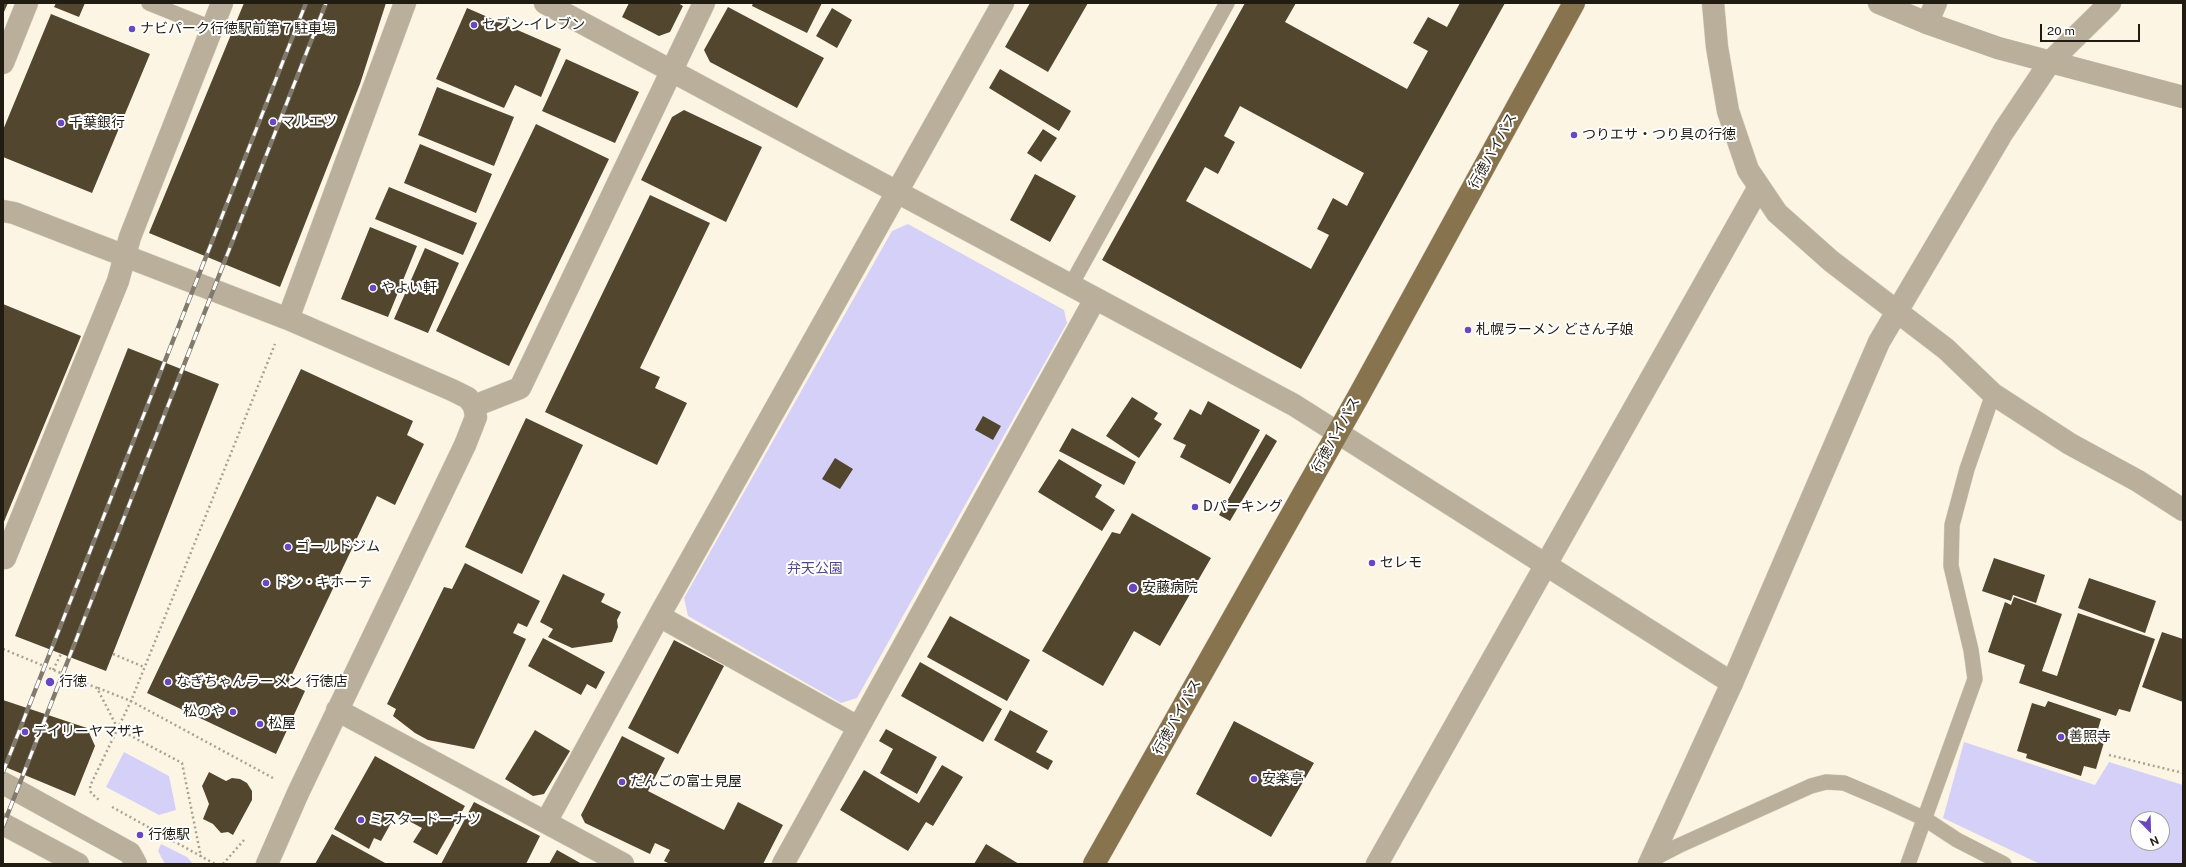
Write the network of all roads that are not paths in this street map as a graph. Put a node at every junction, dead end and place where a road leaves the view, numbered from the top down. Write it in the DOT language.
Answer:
graph roads {
  1 [pos="27,3"];
  2 [pos="149,3"];
  3 [pos="222,3"];
  4 [pos="405,3"];
  5 [pos="545,3"];
  6 [pos="704,3"];
  7 [pos="1003,3"];
  8 [pos="1227,3"];
  9 [pos="1574,3"];
  10 [pos="1713,3"];
  11 [pos="1880,3"];
  12 [pos="1936,3"];
  13 [pos="2110,3"];
  14 [pos="1927,23"];
  15 [pos="211,28"];
  16 [pos="2050,62"];
  17 [pos="3,63"];
  18 [pos="672,71"];
  19 [pos="2183,96"];
  20 [pos="1759,187"];
  21 [pos="897,193"];
  22 [pos="3,211"];
  23 [pos="124,257"];
  24 [pos="1071,285"];
  25 [pos="1095,299"];
  26 [pos="1898,311"];
  27 [pos="288,318"];
  28 [pos="1993,394"];
  29 [pos="474,406"];
  30 [pos="1338,432"];
  31 [pos="2183,510"];
  32 [pos="3,557"];
  33 [pos="1546,564"];
  34 [pos="659,616"];
  35 [pos="1732,683"];
  36 [pos="338,710"];
  37 [pos="858,727"];
  38 [pos="3,783"];
  39 [pos="1925,819"];
  40 [pos="546,822"];
  41 [pos="3,824"];
  42 [pos="1650,862"];
  43 [pos="78,864"];
  44 [pos="136,864"];
  45 [pos="267,864"];
  46 [pos="623,864"];
  47 [pos="783,864"];
  48 [pos="1094,864"];
  49 [pos="1377,864"];
  50 [pos="1908,864"];
  51 [pos="2004,864"];
  1 -- 17 [label="street"];
  2 -- 15 [label="lane"];
  3 -- 15 [label="street"];
  4 -- 27 [label="street"];
  5 -- 18 [label="street"];
  6 -- 18 [label="street"];
  7 -- 21 [label="street"];
  8 -- 24 [label="lane"];
  9 -- 30 [label="main road, 行徳バイパス"];
  10 -- 20 [label="street"];
  11 -- 14 [label="street"];
  12 -- 14 [label="street"];
  13 -- 16 [label="street"];
  14 -- 16 [label="street"];
  15 -- 23 [label="street"];
  16 -- 19 [label="street"];
  16 -- 26 [label="street"];
  18 -- 21 [label="street"];
  18 -- 29 [label="street"];
  20 -- 26 [label="street"];
  20 -- 33 [label="street"];
  21 -- 24 [label="street"];
  21 -- 34 [label="street"];
  22 -- 23 [label="street"];
  23 -- 27 [label="street"];
  23 -- 32 [label="street"];
  24 -- 25 [label="street"];
  25 -- 30 [label="street"];
  25 -- 37 [label="street"];
  26 -- 28 [label="street"];
  26 -- 35 [label="street"];
  27 -- 29 [label="street"];
  28 -- 31 [label="street"];
  28 -- 39 [label="lane"];
  29 -- 36 [label="street"];
  30 -- 33 [label="street"];
  30 -- 48 [label="main road, 行徳バイパス"];
  33 -- 35 [label="street"];
  33 -- 49 [label="street"];
  34 -- 37 [label="street"];
  34 -- 40 [label="street"];
  35 -- 42 [label="street"];
  36 -- 40 [label="street"];
  36 -- 45 [label="street"];
  37 -- 47 [label="street"];
  38 -- 44 [label="street"];
  39 -- 42 [label="lane"];
  39 -- 50 [label="lane"];
  39 -- 51 [label="lane"];
  40 -- 46 [label="street"];
  41 -- 43 [label="street"];
}
